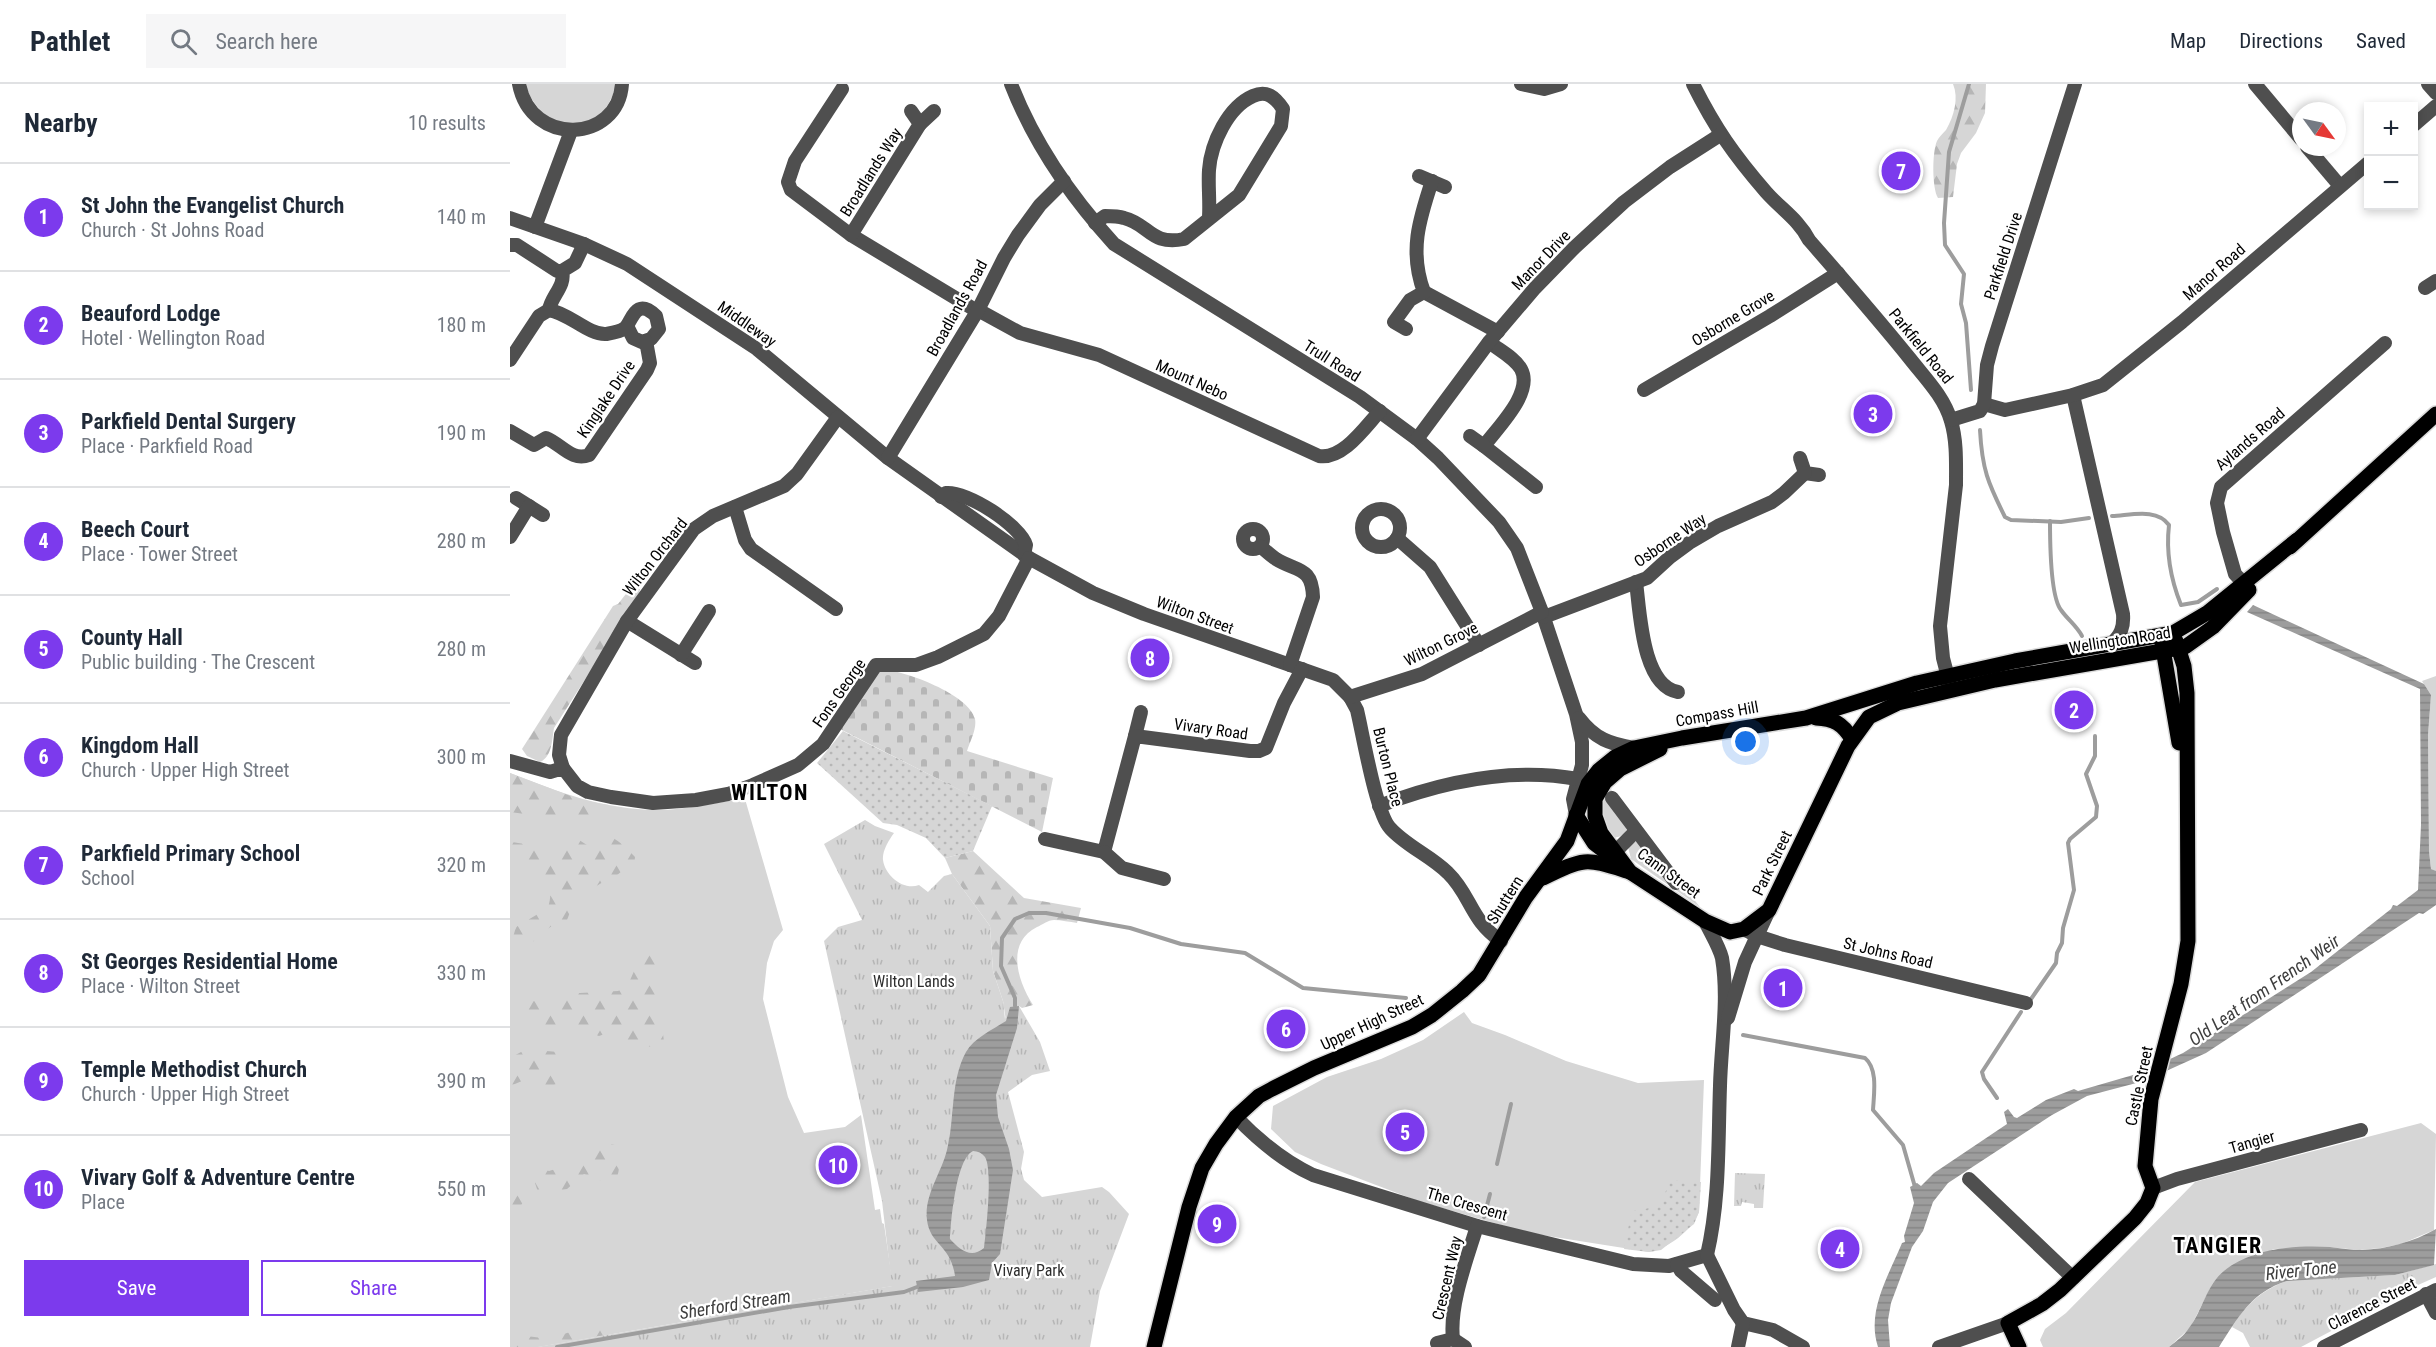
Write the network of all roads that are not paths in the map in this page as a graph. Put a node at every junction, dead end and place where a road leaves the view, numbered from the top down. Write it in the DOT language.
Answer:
graph roads {
  1 [pos="519,84"];
  2 [pos="622,84"];
  3 [pos="1011,84"];
  4 [pos="1521,84"];
  5 [pos="1561,84"];
  6 [pos="1693,84"];
  7 [pos="2075,84"];
  8 [pos="2255,84"];
  9 [pos="2428,84"];
  10 [pos="842,90"];
  11 [pos="2436,93"];
  12 [pos="2436,106"];
  13 [pos="911,111"];
  14 [pos="934,111"];
  15 [pos="2418,122"];
  16 [pos="920,124"];
  17 [pos="2292,128"];
  18 [pos="571,131"];
  19 [pos="1720,135"];
  20 [pos="2315,156"];
  21 [pos="2364,166"];
  22 [pos="1064,181"];
  23 [pos="1432,181"];
  24 [pos="2340,186"];
  25 [pos="1209,217"];
  26 [pos="510,218"];
  27 [pos="1095,223"];
  28 [pos="535,227"];
  29 [pos="851,235"];
  30 [pos="584,244"];
  31 [pos="510,245"];
  32 [pos="562,272"];
  33 [pos="1838,273"];
  34 [pos="667,290"];
  35 [pos="1424,291"];
  36 [pos="549,310"];
  37 [pos="977,311"];
  38 [pos="652,313"];
  39 [pos="1394,322"];
  40 [pos="627,326"];
  41 [pos="1494,337"];
  42 [pos="646,341"];
  43 [pos="2385,343"];
  44 [pos="510,360"];
  45 [pos="1644,390"];
  46 [pos="2073,395"];
  47 [pos="1984,404"];
  48 [pos="1380,411"];
  49 [pos="2436,414"];
  50 [pos="838,417"];
  51 [pos="1951,420"];
  52 [pos="510,431"];
  53 [pos="1470,436"];
  54 [pos="1417,439"];
  55 [pos="1484,446"];
  56 [pos="888,458"];
  57 [pos="1800,459"];
  58 [pos="1536,488"];
  59 [pos="516,498"];
  60 [pos="530,506"];
  61 [pos="735,507"];
  62 [pos="543,514"];
  63 [pos="510,537"];
  64 [pos="1397,538"];
  65 [pos="1260,546"];
  66 [pos="1027,557"];
  67 [pos="1636,582"];
  68 [pos="2246,586"];
  69 [pos="836,609"];
  70 [pos="709,611"];
  71 [pos="1543,614"];
  72 [pos="627,621"];
  73 [pos="2166,634"];
  74 [pos="2111,644"];
  75 [pos="1479,645"];
  76 [pos="2172,650"];
  77 [pos="681,655"];
  78 [pos="695,663"];
  79 [pos="1296,667"];
  80 [pos="1950,683"];
  81 [pos="1678,692"];
  82 [pos="1350,697"];
  83 [pos="1141,712"];
  84 [pos="1576,714"];
  85 [pos="1869,717"];
  86 [pos="1806,718"];
  87 [pos="1135,736"];
  88 [pos="1682,738"];
  89 [pos="1852,739"];
  90 [pos="1635,748"];
  91 [pos="510,761"];
  92 [pos="563,768"];
  93 [pos="1578,779"];
  94 [pos="1612,798"];
  95 [pos="1379,806"];
  96 [pos="1576,815"];
  97 [pos="1636,831"];
  98 [pos="1045,839"];
  99 [pos="1104,852"];
  100 [pos="1615,852"];
  101 [pos="1630,872"];
  102 [pos="1164,879"];
  103 [pos="1540,879"];
  104 [pos="1676,883"];
  105 [pos="1705,921"];
  106 [pos="1751,933"];
  107 [pos="1501,941"];
  108 [pos="2026,1003"];
  109 [pos="1724,1032"];
  110 [pos="1236,1117"];
  111 [pos="2361,1130"];
  112 [pos="1969,1179"];
  113 [pos="2153,1188"];
  114 [pos="1477,1226"];
  115 [pos="1707,1255"];
  116 [pos="1677,1264"];
  117 [pos="2073,1278"];
  118 [pos="2431,1292"];
  119 [pos="1715,1300"];
  120 [pos="2436,1313"];
  121 [pos="1743,1323"];
  122 [pos="2008,1323"];
  123 [pos="1453,1338"];
  124 [pos="1437,1343"];
  125 [pos="1154,1347"];
  126 [pos="1465,1347"];
  127 [pos="1738,1347"];
  128 [pos="1803,1347"];
  129 [pos="1939,1347"];
  130 [pos="2019,1347"];
  131 [pos="2324,1347"];
  1 -- 18 [label="street"];
  2 -- 18 [label="street"];
  3 -- 22 [label="street, Trull Road"];
  4 -- 5 [label="street"];
  6 -- 19 [label="street, Parkfield Road"];
  7 -- 47 [label="street, Parkfield Drive"];
  8 -- 17 [label="street"];
  9 -- 11 [label="street"];
  10 -- 29 [label="street"];
  12 -- 15 [label="street"];
  13 -- 16 [label="street, Broadlands Way"];
  14 -- 16 [label="street, Broadlands Way"];
  16 -- 29 [label="street, Broadlands Way"];
  18 -- 28 [label="street"];
  19 -- 33 [label="street, Parkfield Road"];
  19 -- 41 [label="street, Manor Drive"];
  20 -- 24 [label="street"];
  21 -- 24 [label="street, Manor Road"];
  22 -- 27 [label="street, Trull Road"];
  22 -- 37 [label="street, Broadlands Road"];
  23 -- 35 [label="street"];
  24 -- 46 [label="street, Manor Road"];
  25 -- 25 [label="street"];
  25 -- 27 [label="street"];
  26 -- 28 [label="street, Middleway"];
  27 -- 48 [label="street, Trull Road"];
  28 -- 30 [label="street, Middleway"];
  29 -- 37 [label="street, Broadlands Way"];
  30 -- 32 [label="street"];
  30 -- 34 [label="street, Middleway"];
  31 -- 32 [label="street"];
  32 -- 36 [label="street"];
  33 -- 45 [label="street, Osborne Grove"];
  33 -- 51 [label="street, Parkfield Road"];
  34 -- 38 [label="street"];
  34 -- 50 [label="street, Middleway"];
  35 -- 39 [label="street"];
  35 -- 41 [label="street"];
  36 -- 40 [label="street"];
  36 -- 44 [label="street"];
  37 -- 48 [label="street, Mount Nebo"];
  37 -- 56 [label="street, Broadlands Road"];
  38 -- 40 [label="street"];
  38 -- 42 [label="street, Kinglake Drive"];
  40 -- 42 [label="street, Kinglake Drive"];
  41 -- 54 [label="street, Manor Drive"];
  41 -- 55 [label="street"];
  42 -- 52 [label="street, Kinglake Drive"];
  43 -- 68 [label="street, Aylands Road"];
  46 -- 47 [label="street, Manor Road"];
  46 -- 74 [label="street"];
  47 -- 51 [label="street"];
  48 -- 54 [label="street, Trull Road"];
  49 -- 68 [label="main road, Wellington Road"];
  50 -- 56 [label="street, Middleway"];
  50 -- 61 [label="street, Wilton Orchard"];
  51 -- 80 [label="street, Parkfield Road"];
  53 -- 55 [label="street"];
  54 -- 71 [label="street, Trull Road"];
  55 -- 58 [label="street"];
  56 -- 66 [label="street, Middleway"];
  57 -- 67 [label="street, Osborne Way"];
  59 -- 60 [label="street"];
  60 -- 62 [label="street"];
  60 -- 63 [label="street"];
  61 -- 69 [label="street"];
  61 -- 72 [label="street, Wilton Orchard"];
  64 -- 75 [label="street"];
  65 -- 79 [label="street, Vivary Road"];
  66 -- 79 [label="street, Wilton Street"];
  66 -- 92 [label="street, Fons George"];
  67 -- 71 [label="street, Osborne Way"];
  67 -- 81 [label="street"];
  68 -- 73 [label="main road"];
  68 -- 76 [label="main road, Wellington Road"];
  70 -- 77 [label="street"];
  71 -- 75 [label="street, Wilton Grove"];
  71 -- 84 [label="street, Trull Road"];
  72 -- 77 [label="street"];
  72 -- 92 [label="street, Wilton Orchard"];
  73 -- 74 [label="main road, Wellington Road"];
  73 -- 76 [label="main road, Castle Street"];
  74 -- 80 [label="main road, Wellington Road"];
  75 -- 82 [label="street, Wilton Grove"];
  76 -- 80 [label="main road, Wellington Road"];
  76 -- 113 [label="main road, Castle Street"];
  77 -- 78 [label="street"];
  79 -- 82 [label="street, Wilton Street"];
  79 -- 87 [label="street, Vivary Road"];
  80 -- 85 [label="main road, Wellington Road"];
  80 -- 86 [label="main road, Wellington Road"];
  82 -- 95 [label="street, Burton Place"];
  83 -- 87 [label="street"];
  84 -- 90 [label="street, Trull Road"];
  84 -- 93 [label="street, Trull Road"];
  85 -- 89 [label="main road, Park Street"];
  86 -- 88 [label="main road, Compass Hill"];
  86 -- 89 [label="main road"];
  87 -- 99 [label="street"];
  88 -- 90 [label="main road, Compass Hill"];
  88 -- 100 [label="main road, Cann Street"];
  89 -- 106 [label="main road, Park Street"];
  90 -- 96 [label="main road, Compass Hill"];
  91 -- 92 [label="street"];
  93 -- 95 [label="street"];
  93 -- 96 [label="street, Trull Road"];
  94 -- 97 [label="street, Cann Street"];
  95 -- 107 [label="street, Burton Place"];
  96 -- 101 [label="main road"];
  96 -- 103 [label="main road, Shuttern"];
  97 -- 100 [label="street, Cann Street"];
  97 -- 104 [label="street, Cann Street"];
  98 -- 99 [label="street"];
  99 -- 102 [label="street"];
  100 -- 101 [label="main road, Cann Street"];
  101 -- 103 [label="main road"];
  101 -- 105 [label="main road, Cann Street"];
  103 -- 107 [label="main road, Shuttern"];
  105 -- 106 [label="main road, Cann Street"];
  105 -- 109 [label="street"];
  106 -- 108 [label="street, St Johns Road"];
  106 -- 109 [label="street"];
  107 -- 110 [label="main road, Upper High Street"];
  109 -- 115 [label="street"];
  110 -- 114 [label="street, The Crescent"];
  110 -- 125 [label="main road, Upper High Street"];
  111 -- 113 [label="street, Tangier"];
  112 -- 117 [label="street"];
  113 -- 117 [label="main road"];
  114 -- 116 [label="street, The Crescent"];
  114 -- 123 [label="street, Crescent Way"];
  115 -- 116 [label="street, The Crescent"];
  115 -- 121 [label="street"];
  116 -- 119 [label="street"];
  117 -- 122 [label="main road"];
  118 -- 120 [label="street"];
  118 -- 131 [label="street, Clarence Street"];
  121 -- 127 [label="street"];
  121 -- 128 [label="street"];
  122 -- 129 [label="street"];
  122 -- 130 [label="main road"];
  123 -- 124 [label="street, Crescent Way"];
  123 -- 126 [label="street, Crescent Way"];
}
